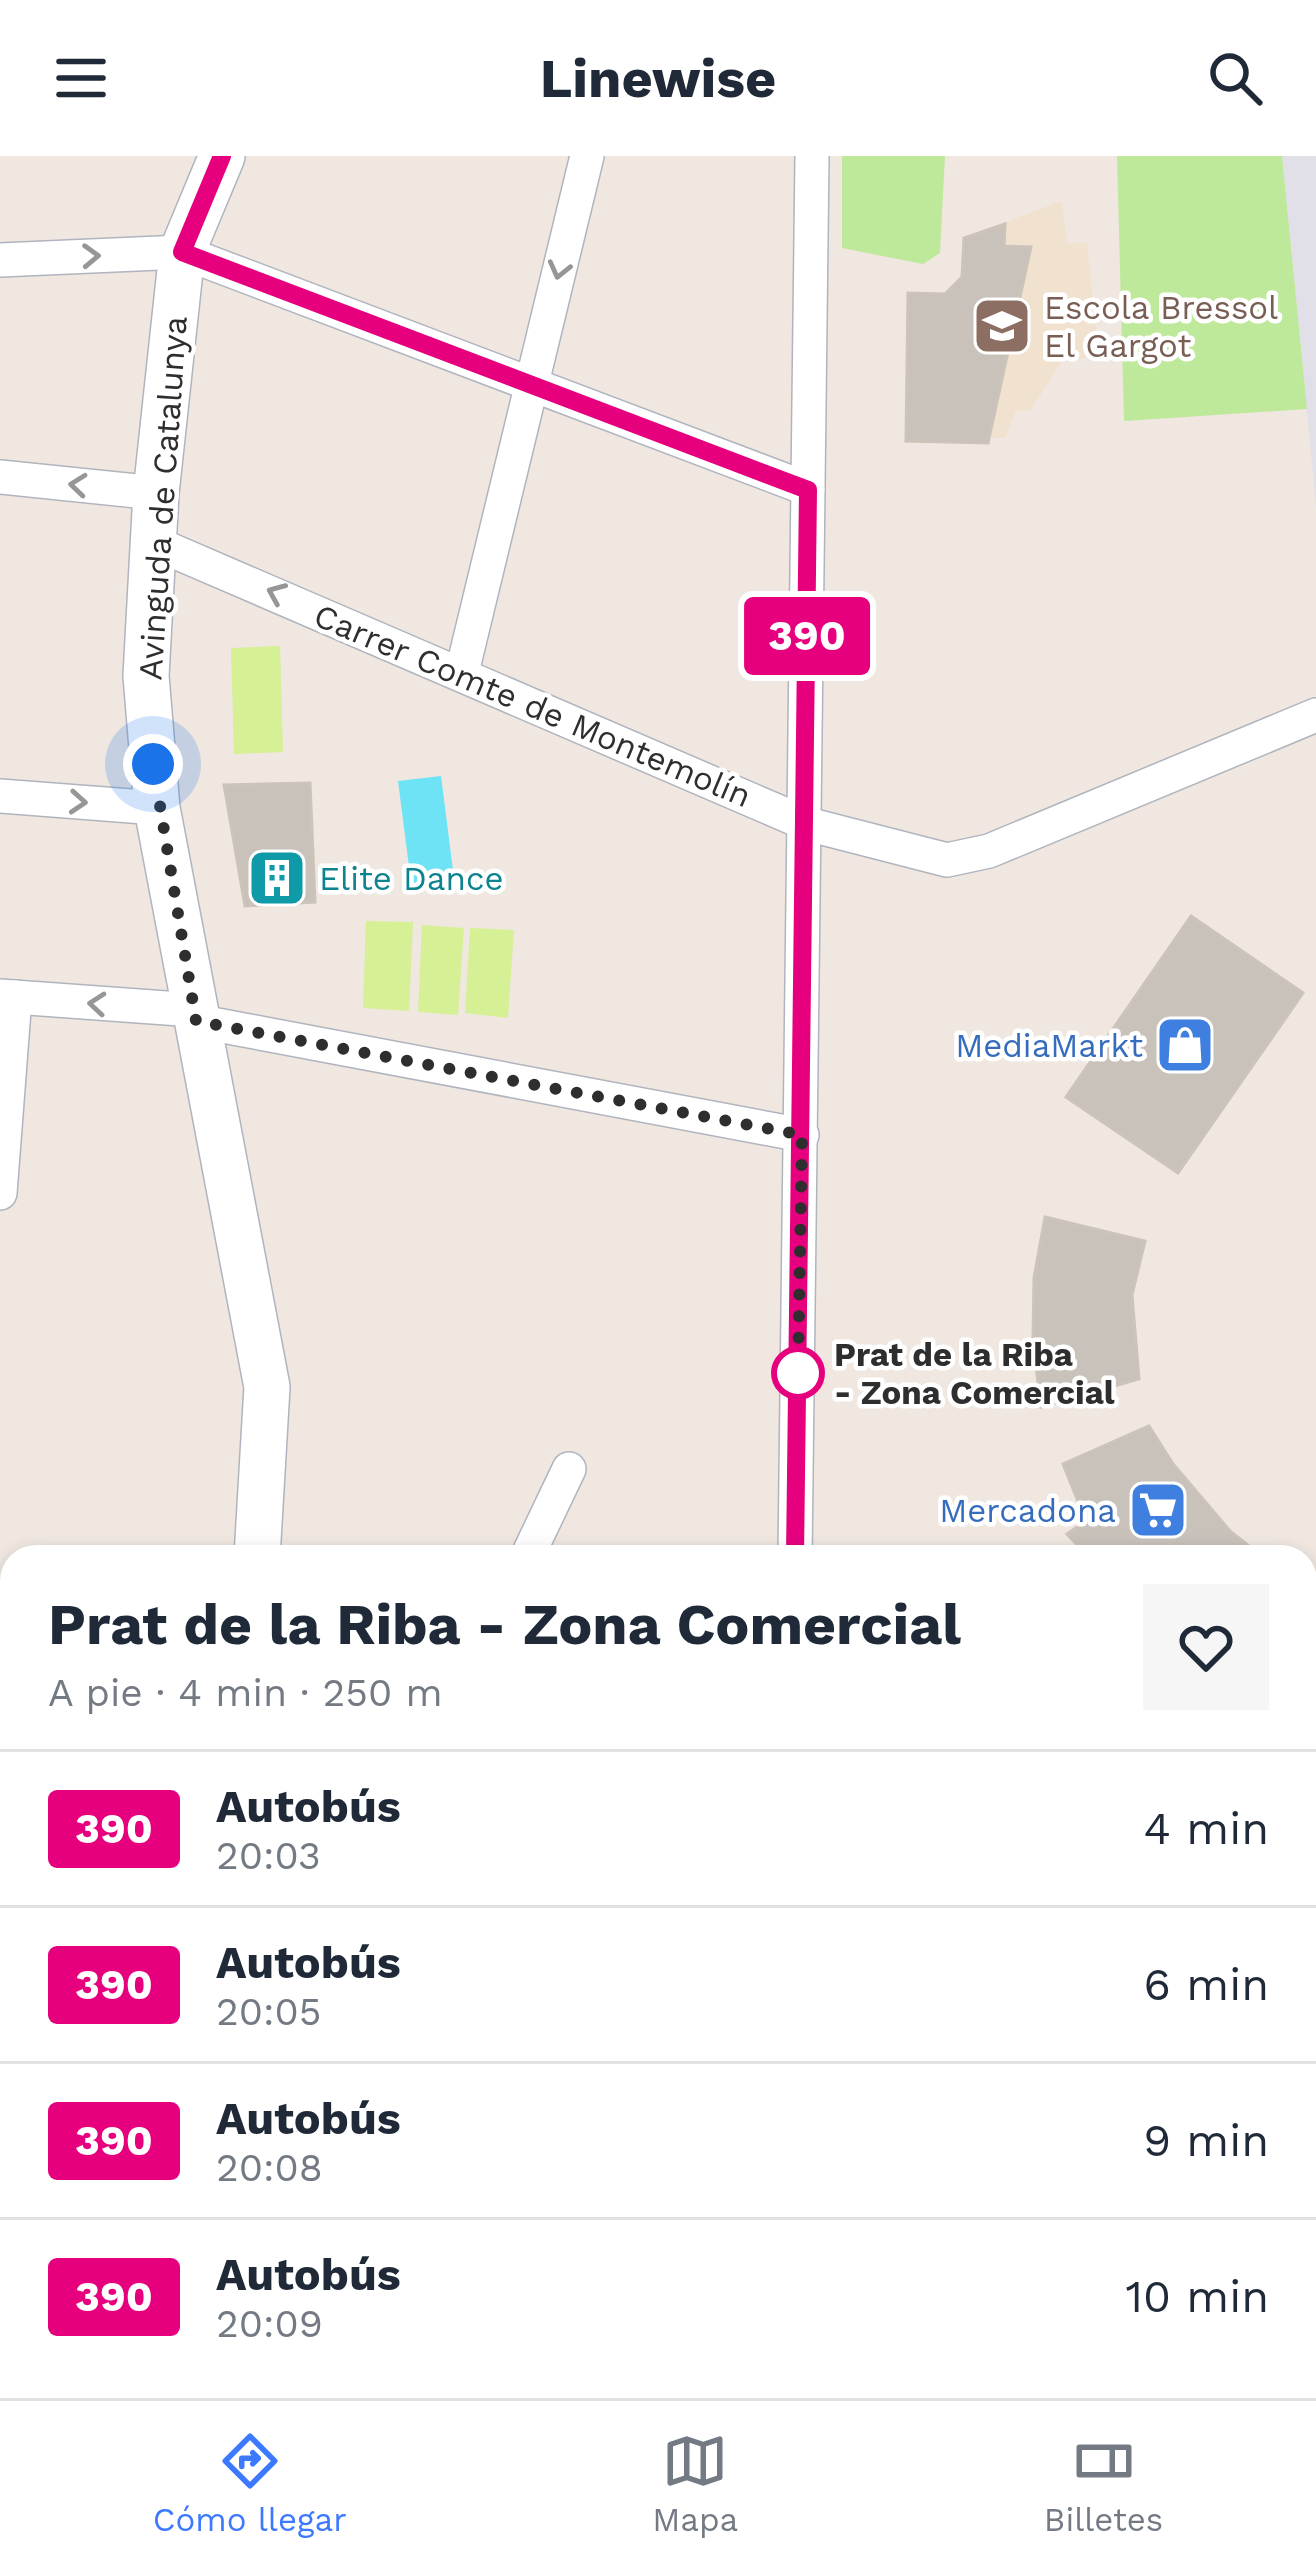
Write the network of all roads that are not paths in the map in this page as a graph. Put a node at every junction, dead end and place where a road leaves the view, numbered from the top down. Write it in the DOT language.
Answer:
graph roads {
  1 [pos="222,156"];
  2 [pos="586,156"];
  3 [pos="812,156"];
  4 [pos="182,252"];
  5 [pos="0,260"];
  6 [pos="530,388"];
  7 [pos="0,477"];
  8 [pos="808,490"];
  9 [pos="155,493"];
  10 [pos="157,544"];
  11 [pos="462,672"];
  12 [pos="1316,715"];
  13 [pos="0,796"];
  14 [pos="157,808"];
  15 [pos="807,824"];
  16 [pos="8,996"];
  17 [pos="195,1016"];
  18 [pos="802,1135"];
  19 [pos="0,1192"];
  20 [pos="569,1469"];
  21 [pos="258,1545"];
  22 [pos="533,1545"];
  23 [pos="795,1545"];
  1 -- 4 [label="street, Avinguda de Catalunya"];
  2 -- 6 [label="street, one-way"];
  3 -- 8 [label="street"];
  5 -- 4 [label="street, one-way"];
  4 -- 6 [label="street"];
  4 -- 9 [label="street, Avinguda de Catalunya"];
  6 -- 8 [label="street"];
  6 -- 11 [label="street"];
  9 -- 7 [label="street, one-way"];
  8 -- 15 [label="street"];
  9 -- 10 [label="street, Avinguda de Catalunya"];
  11 -- 10 [label="street, Carrer Comte de Montemolín, one-way"];
  10 -- 14 [label="street, Avinguda de Catalunya"];
  11 -- 15 [label="street, Carrer Comte de Montemolín"];
  12 -- 15 [label="street, Carrer Comte de Montemolín"];
  13 -- 14 [label="street, one-way"];
  14 -- 17 [label="street, Avinguda de Catalunya"];
  15 -- 18 [label="street"];
  17 -- 16 [label="street, one-way"];
  16 -- 19 [label="street"];
  17 -- 18 [label="street"];
  17 -- 21 [label="street, Avinguda de Catalunya"];
  18 -- 23 [label="street"];
  20 -- 22 [label="street"];
}
